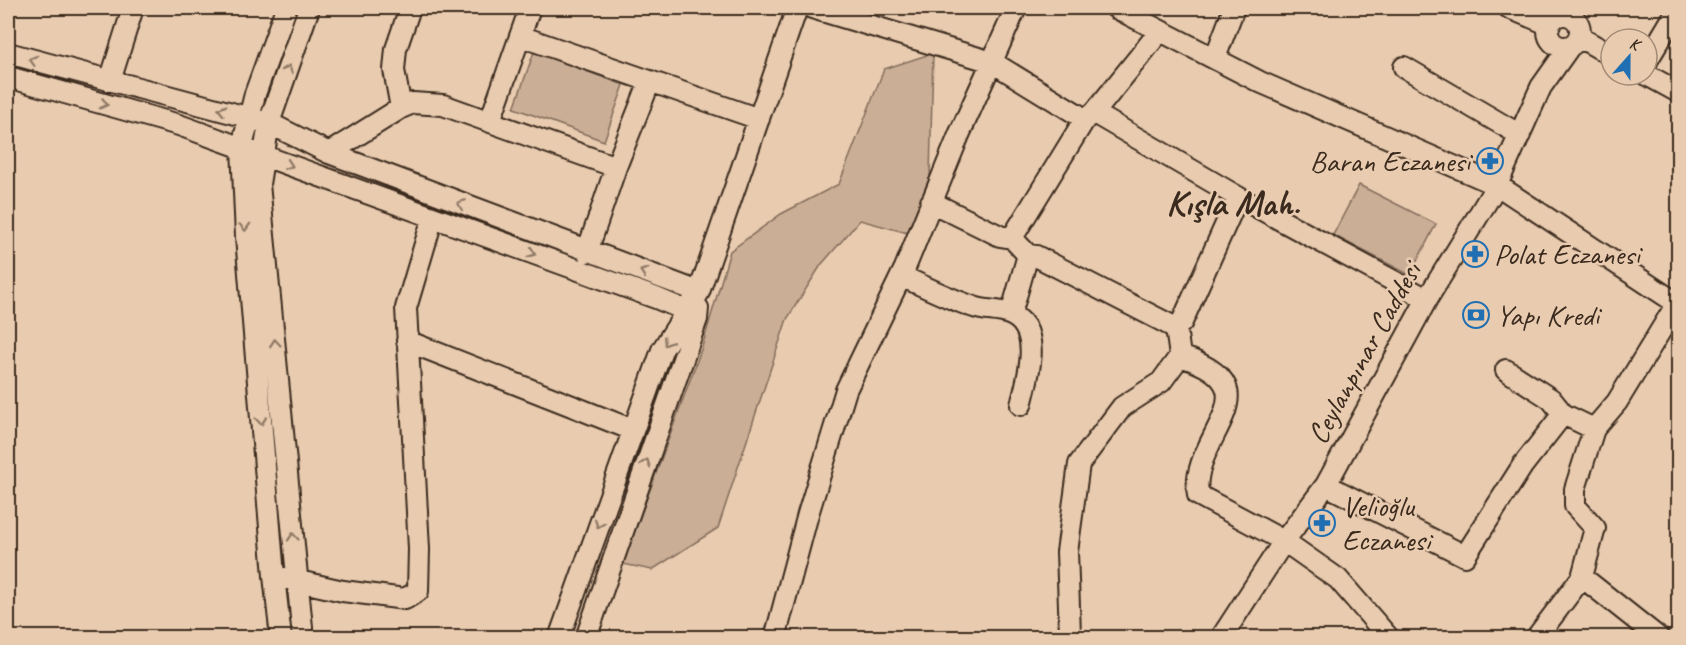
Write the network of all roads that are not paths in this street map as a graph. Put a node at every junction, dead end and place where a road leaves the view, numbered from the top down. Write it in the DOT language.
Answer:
graph roads {
  1 [pos="133,8"];
  2 [pos="286,8"];
  3 [pos="309,8"];
  4 [pos="410,8"];
  5 [pos="530,8"];
  6 [pos="796,8"];
  7 [pos="812,8"];
  8 [pos="1016,8"];
  9 [pos="1116,8"];
  10 [pos="1234,8"];
  11 [pos="1509,8"];
  12 [pos="1678,9"];
  13 [pos="1572,12"];
  14 [pos="1160,31"];
  15 [pos="520,36"];
  16 [pos="1562,37"];
  17 [pos="1659,41"];
  18 [pos="1599,51"];
  19 [pos="8,52"];
  20 [pos="1215,58"];
  21 [pos="992,62"];
  22 [pos="1404,67"];
  23 [pos="8,77"];
  24 [pos="110,81"];
  25 [pos="650,81"];
  26 [pos="1659,82"];
  27 [pos="1678,92"];
  28 [pos="401,108"];
  29 [pos="250,116"];
  30 [pos="1090,116"];
  31 [pos="759,119"];
  32 [pos="490,121"];
  33 [pos="269,123"];
  34 [pos="1520,135"];
  35 [pos="242,147"];
  36 [pos="329,153"];
  37 [pos="264,156"];
  38 [pos="616,167"];
  39 [pos="1497,185"];
  40 [pos="1238,197"];
  41 [pos="931,202"];
  42 [pos="433,217"];
  43 [pos="1012,238"];
  44 [pos="587,252"];
  45 [pos="1028,255"];
  46 [pos="901,276"];
  47 [pos="699,292"];
  48 [pos="1427,299"];
  49 [pos="1678,303"];
  50 [pos="1011,314"];
  51 [pos="692,315"];
  52 [pos="1176,328"];
  53 [pos="407,341"];
  54 [pos="1180,356"];
  55 [pos="1506,369"];
  56 [pos="1021,405"];
  57 [pos="1563,414"];
  58 [pos="1594,429"];
  59 [pos="633,430"];
  60 [pos="1326,485"];
  61 [pos="1284,541"];
  62 [pos="274,576"];
  63 [pos="1582,577"];
  64 [pos="297,579"];
  65 [pos="1072,636"];
  66 [pos="281,638"];
  67 [pos="303,638"];
  68 [pos="559,638"];
  69 [pos="586,638"];
  70 [pos="775,638"];
  71 [pos="1221,638"];
  72 [pos="1389,638"];
  73 [pos="1536,638"];
  74 [pos="1659,638"];
  1 -- 24 [label="street"];
  2 -- 29 [label="street"];
  33 -- 3 [label="street, one-way"];
  4 -- 28 [label="street"];
  5 -- 15 [label="street"];
  6 -- 31 [label="street"];
  7 -- 21 [label="street"];
  8 -- 21 [label="street"];
  9 -- 14 [label="street"];
  10 -- 20 [label="street"];
  11 -- 16 [label="street"];
  12 -- 17 [label="street"];
  13 -- 16 [label="street"];
  14 -- 20 [label="street"];
  14 -- 30 [label="street"];
  15 -- 25 [label="street"];
  15 -- 32 [label="street"];
  16 -- 18 [label="street"];
  16 -- 34 [label="street, Ceylanpınar Caddesi"];
  24 -- 19 [label="street, one-way"];
  20 -- 39 [label="street"];
  21 -- 30 [label="street"];
  21 -- 41 [label="street"];
  22 -- 34 [label="street"];
  23 -- 35 [label="street, one-way"];
  29 -- 24 [label="street, one-way"];
  25 -- 31 [label="street"];
  25 -- 38 [label="street"];
  26 -- 27 [label="street"];
  28 -- 32 [label="street"];
  28 -- 36 [label="street"];
  29 -- 33 [label="street"];
  29 -- 35 [label="street"];
  30 -- 40 [label="street"];
  30 -- 43 [label="street"];
  31 -- 47 [label="street"];
  32 -- 38 [label="street"];
  33 -- 36 [label="street"];
  33 -- 37 [label="street"];
  34 -- 39 [label="street, Ceylanpınar Caddesi"];
  35 -- 37 [label="street"];
  35 -- 62 [label="street, one-way"];
  44 -- 36 [label="street, one-way"];
  37 -- 42 [label="street, one-way"];
  64 -- 37 [label="street, one-way"];
  38 -- 44 [label="street"];
  39 -- 48 [label="street, Ceylanpınar Caddesi"];
  39 -- 49 [label="street"];
  40 -- 48 [label="street"];
  40 -- 52 [label="street"];
  41 -- 43 [label="street"];
  41 -- 46 [label="street"];
  42 -- 51 [label="street, one-way"];
  42 -- 53 [label="street"];
  43 -- 45 [label="street"];
  47 -- 44 [label="street, one-way"];
  45 -- 50 [label="street"];
  45 -- 52 [label="street"];
  46 -- 50 [label="street"];
  46 -- 70 [label="street"];
  47 -- 51 [label="street"];
  48 -- 60 [label="street, Ceylanpınar Caddesi"];
  49 -- 58 [label="street"];
  50 -- 56 [label="street"];
  51 -- 59 [label="street, one-way"];
  69 -- 51 [label="street, one-way"];
  52 -- 54 [label="street"];
  53 -- 59 [label="street"];
  53 -- 64 [label="street"];
  54 -- 61 [label="street"];
  54 -- 65 [label="street"];
  55 -- 57 [label="street"];
  57 -- 58 [label="street"];
  57 -- 60 [label="street"];
  58 -- 63 [label="street"];
  59 -- 68 [label="street, one-way"];
  60 -- 61 [label="street, Ceylanpınar Caddesi"];
  61 -- 71 [label="street, Ceylanpınar Caddesi"];
  61 -- 72 [label="street"];
  62 -- 64 [label="street"];
  62 -- 66 [label="street"];
  63 -- 73 [label="street"];
  63 -- 74 [label="street"];
  64 -- 67 [label="street"];
}
